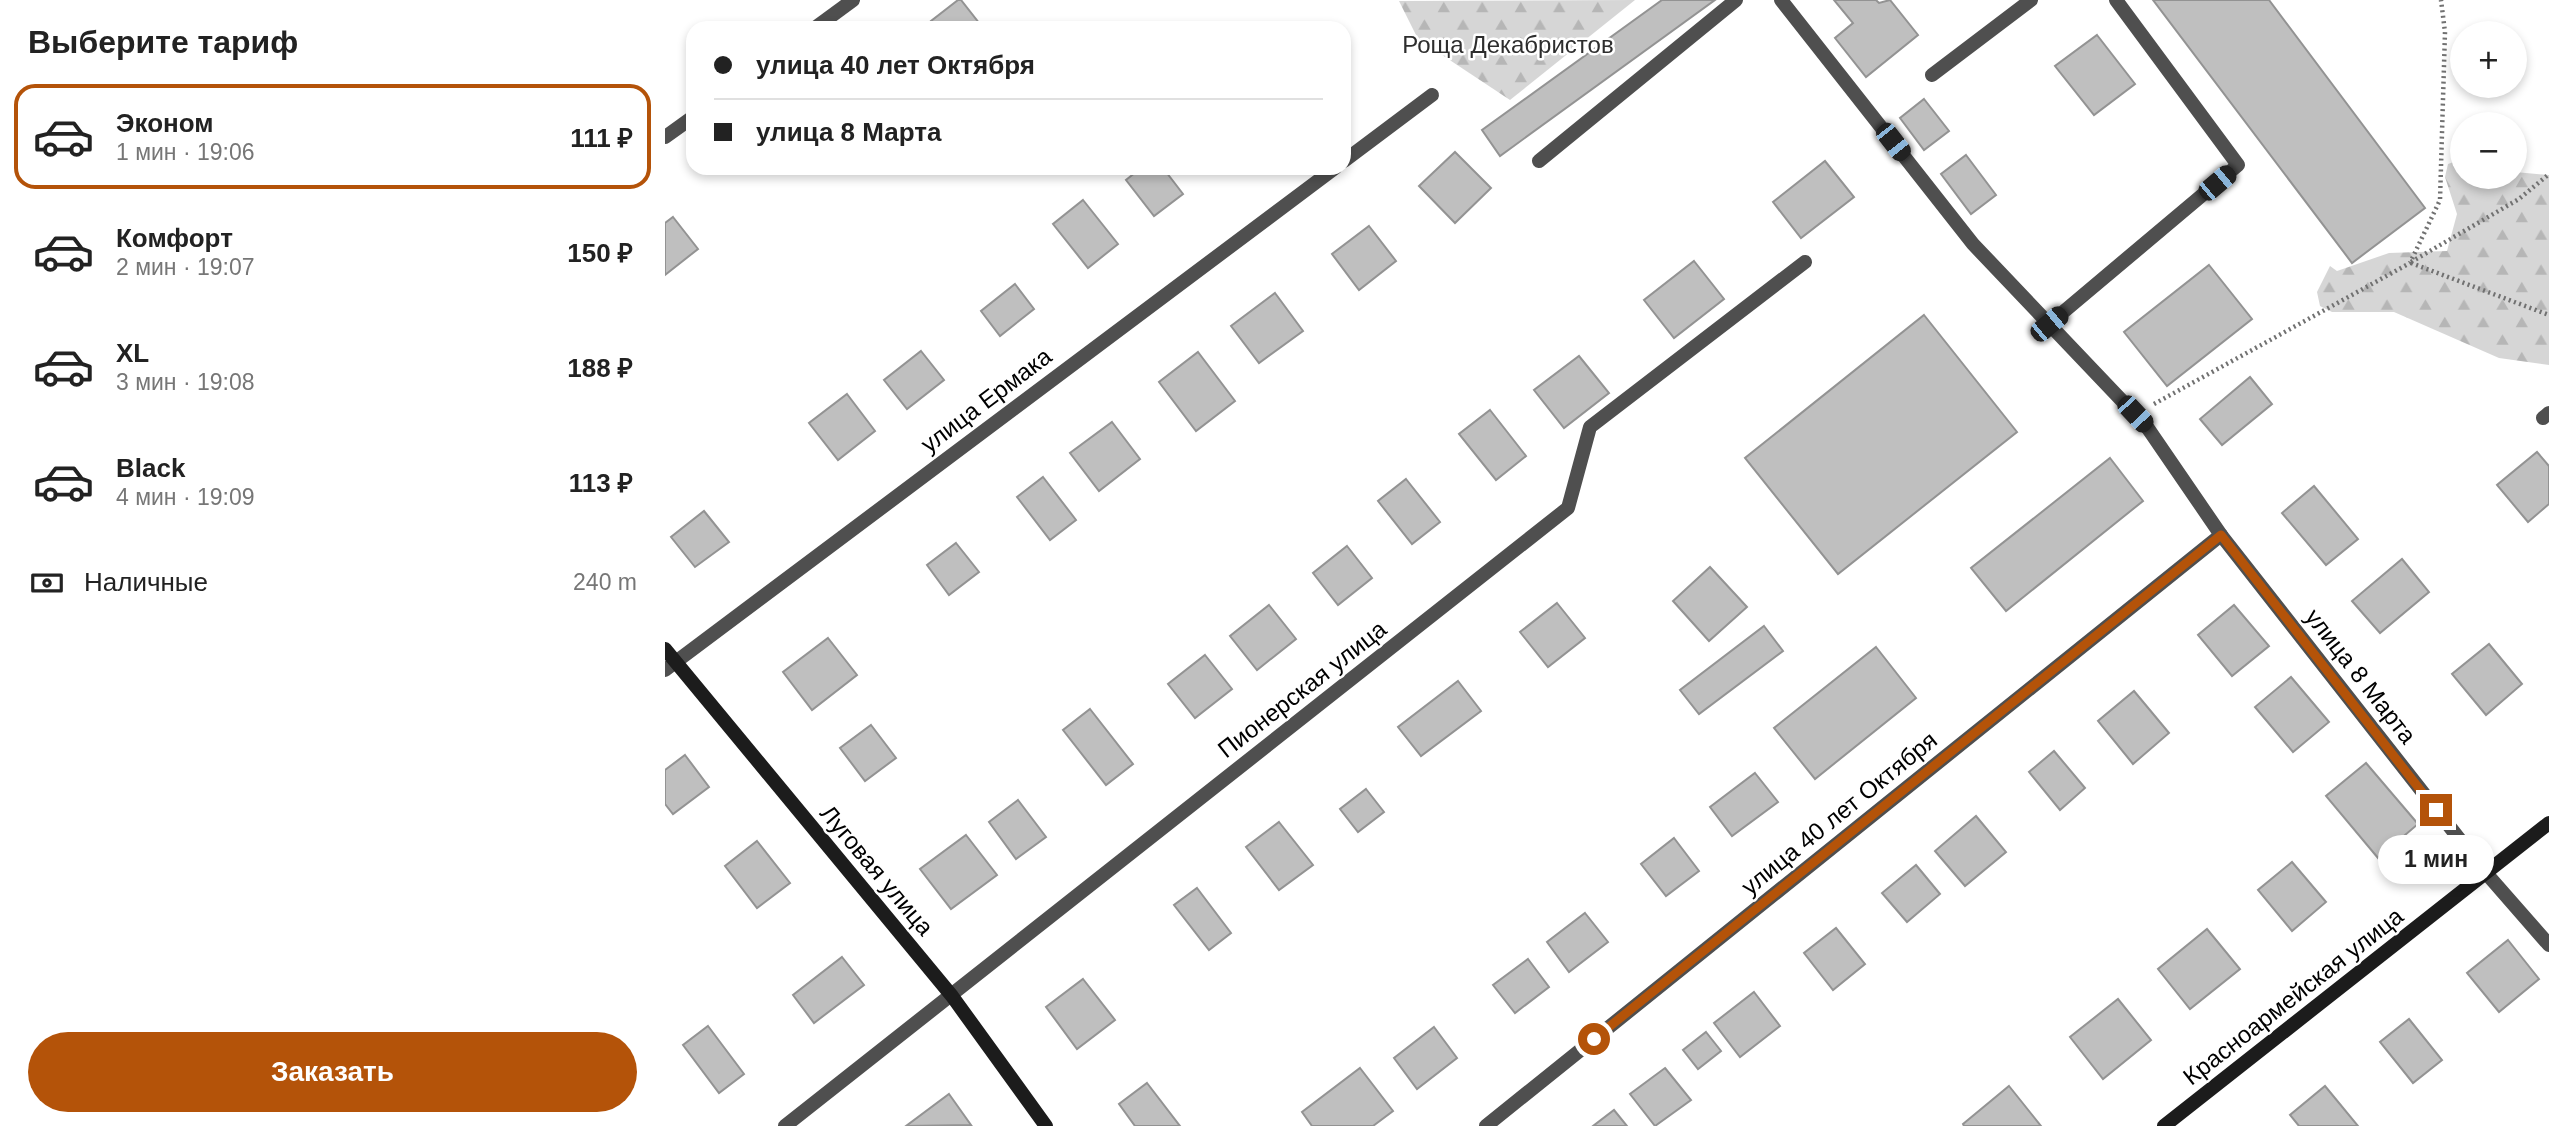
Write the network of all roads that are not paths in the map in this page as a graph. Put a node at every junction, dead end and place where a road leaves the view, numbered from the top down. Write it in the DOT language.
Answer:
graph roads {
  1 [pos="853,0"];
  2 [pos="1736,0"];
  3 [pos="1781,0"];
  4 [pos="2031,0"];
  5 [pos="2116,0"];
  6 [pos="824,21"];
  7 [pos="1932,75"];
  8 [pos="1432,95"];
  9 [pos="686,122"];
  10 [pos="665,137"];
  11 [pos="1351,156"];
  12 [pos="1539,161"];
  13 [pos="1326,175"];
  14 [pos="1805,262"];
  15 [pos="2049,324"];
  16 [pos="2221,535"];
  17 [pos="665,649"];
  18 [pos="670,666"];
  19 [pos="2549,823"];
  20 [pos="2486,873"];
  21 [pos="2549,945"];
  22 [pos="951,996"];
  23 [pos="785,1126"];
  24 [pos="1046,1126"];
  25 [pos="1486,1126"];
  26 [pos="2164,1126"];
  1 -- 6 [label="street"];
  2 -- 12 [label="street"];
  3 -- 15 [label="street, улица 8 Марта"];
  4 -- 7 [label="street"];
  5 -- 15 [label="street"];
  8 -- 11 [label="street"];
  9 -- 10 [label="street"];
  13 -- 18 [label="street, улица Ермака"];
  14 -- 22 [label="street, Пионерская улица"];
  15 -- 16 [label="street, улица 8 Марта"];
  16 -- 20 [label="street, улица 8 Марта"];
  16 -- 25 [label="street, улица 40 лет Октября"];
  17 -- 18 [label="street, Луговая улица"];
  18 -- 22 [label="street, Луговая улица"];
  19 -- 20 [label="street, Красноармейская улица"];
  20 -- 21 [label="street, улица 8 Марта"];
  20 -- 26 [label="street, Красноармейская улица"];
  22 -- 23 [label="street, Пионерская улица"];
  22 -- 24 [label="street, Луговая улица"];
}
